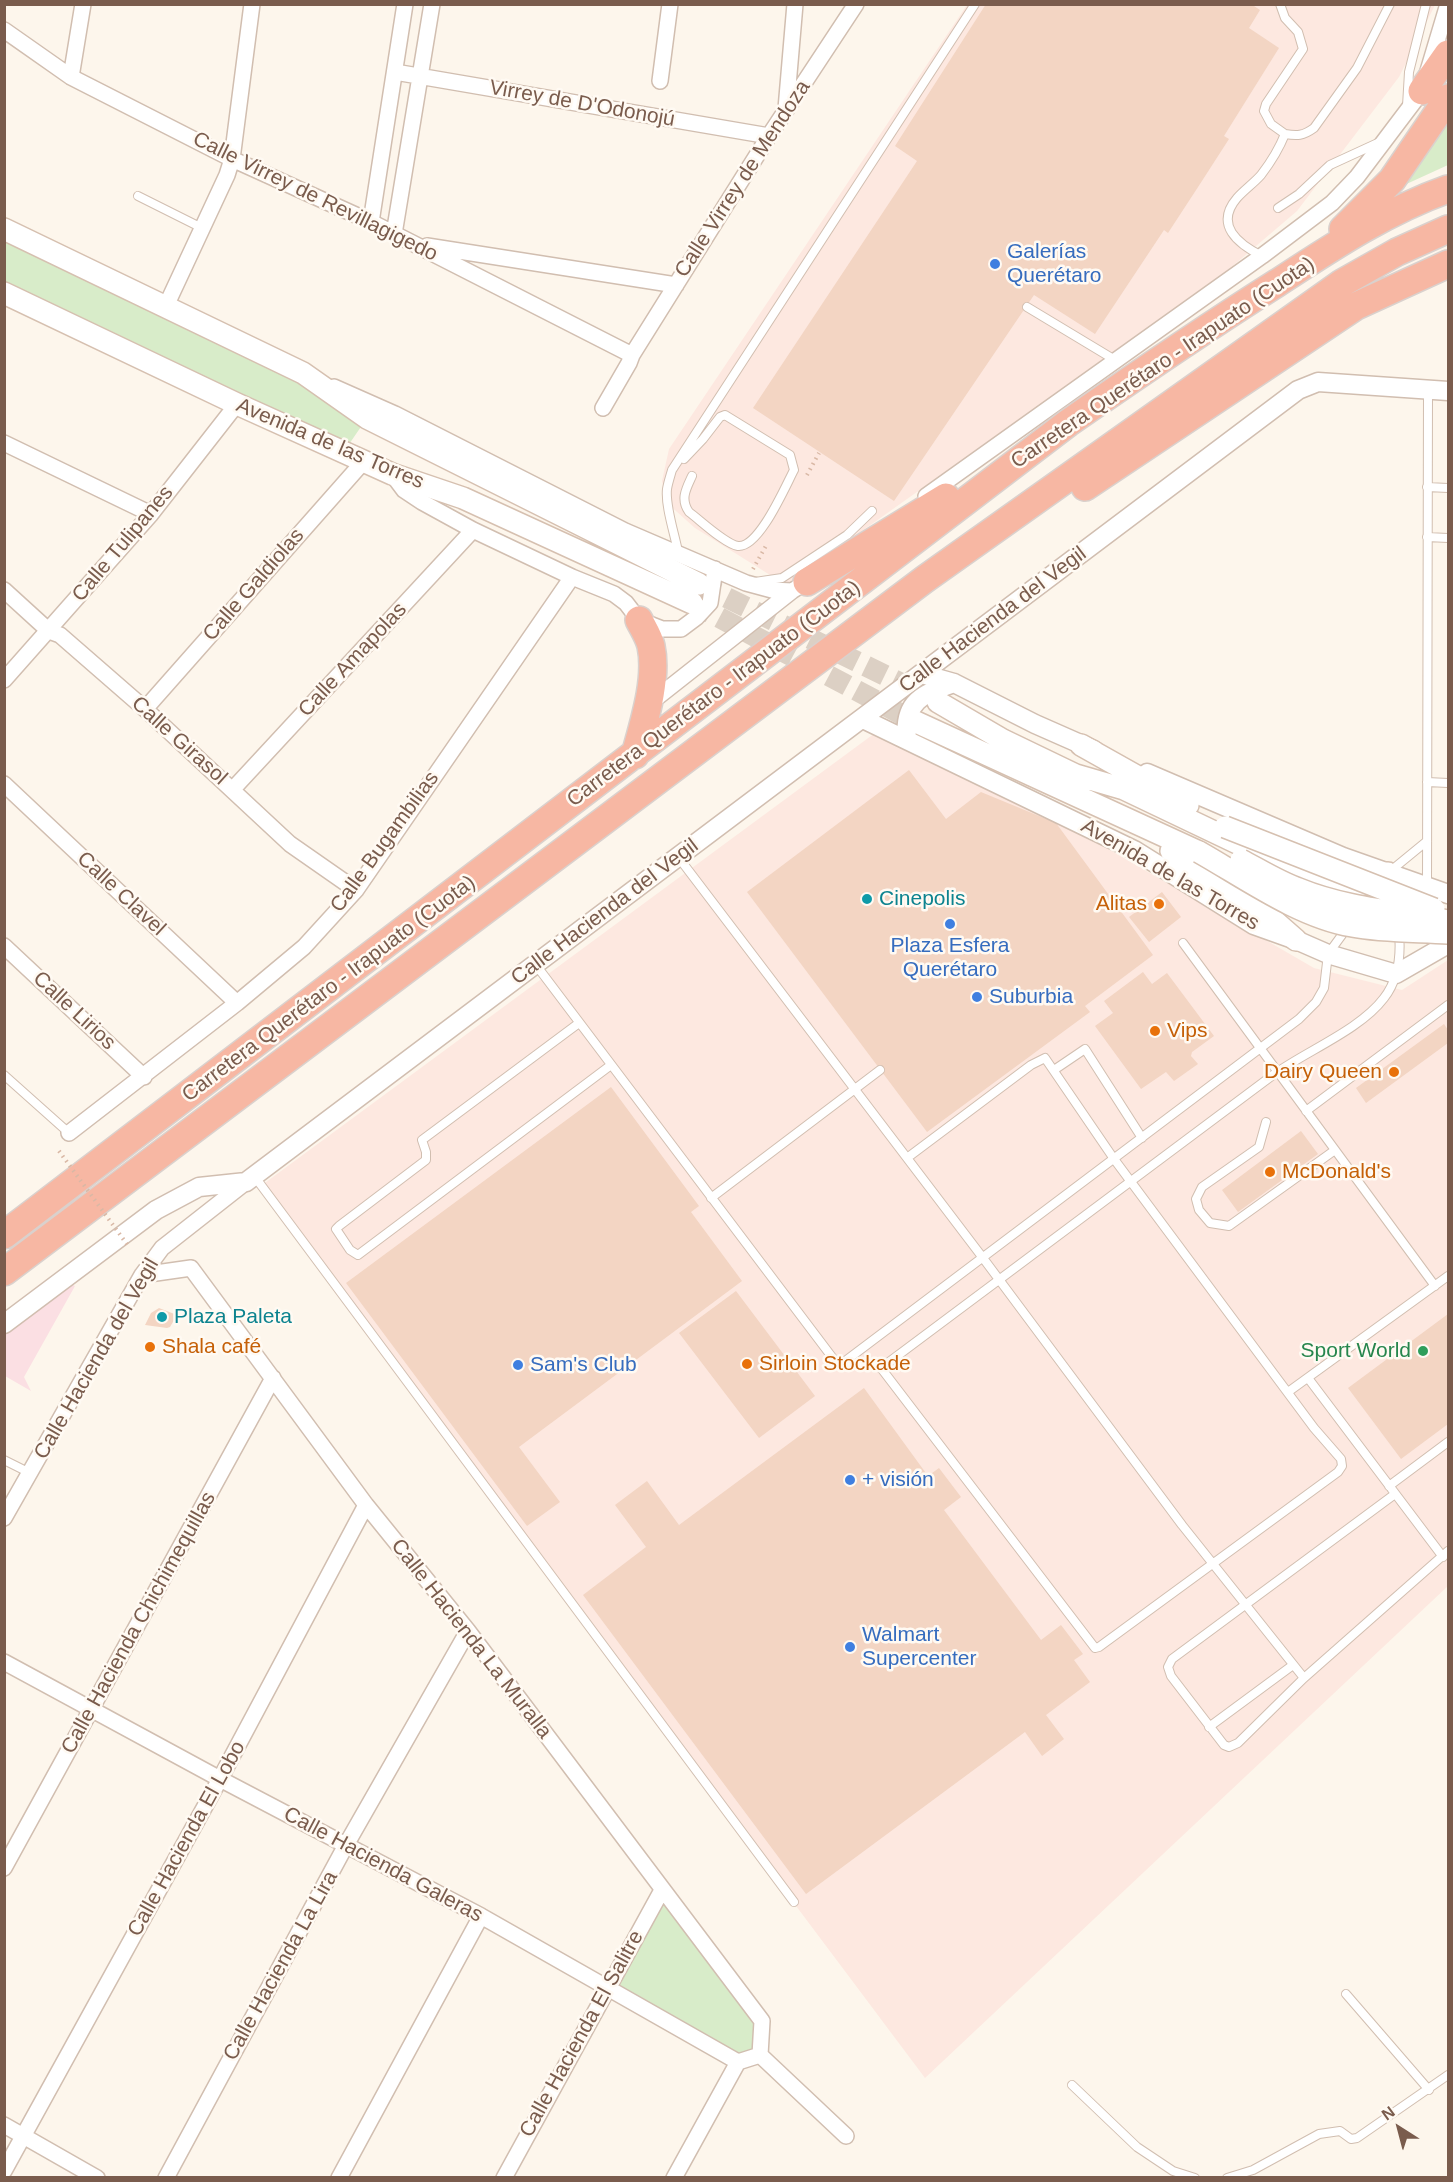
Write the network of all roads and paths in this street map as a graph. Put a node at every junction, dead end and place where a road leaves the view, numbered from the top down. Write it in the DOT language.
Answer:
graph roads {
  1 [pos="83,4"];
  2 [pos="252,4"];
  3 [pos="405,4"];
  4 [pos="432,4"];
  5 [pos="670,4"];
  6 [pos="795,4"];
  7 [pos="856,4"];
  8 [pos="975,4"];
  9 [pos="1280,4"];
  10 [pos="1390,4"];
  11 [pos="1426,4"];
  12 [pos="1448,4"];
  13 [pos="4,30"];
  14 [pos="1449,54"];
  15 [pos="395,72"];
  16 [pos="419,75"];
  17 [pos="71,77"];
  18 [pos="660,81"];
  19 [pos="1449,98"];
  20 [pos="1414,100"];
  21 [pos="785,112"];
  22 [pos="1285,134"];
  23 [pos="770,136"];
  24 [pos="1384,140"];
  25 [pos="232,159"];
  26 [pos="1449,189"];
  27 [pos="138,196"];
  28 [pos="1278,208"];
  29 [pos="371,222"];
  30 [pos="202,228"];
  31 [pos="1449,229"];
  32 [pos="4,230"];
  33 [pos="394,234"];
  34 [pos="414,244"];
  35 [pos="1262,256"];
  36 [pos="1449,264"];
  37 [pos="1295,271"];
  38 [pos="676,285"];
  39 [pos="4,293"];
  40 [pos="165,306"];
  41 [pos="1027,307"];
  42 [pos="632,354"];
  43 [pos="1115,360"];
  44 [pos="303,373"];
  45 [pos="1428,390"];
  46 [pos="1449,391"];
  47 [pos="237,404"];
  48 [pos="603,408"];
  49 [pos="1068,423"];
  50 [pos="4,443"];
  51 [pos="364,461"];
  52 [pos="672,470"];
  53 [pos="392,474"];
  54 [pos="692,476"];
  55 [pos="1427,487"];
  56 [pos="1449,488"];
  57 [pos="872,511"];
  58 [pos="151,513"];
  59 [pos="473,530"];
  60 [pos="1427,537"];
  61 [pos="1449,538"];
  62 [pos="678,552"];
  63 [pos="715,569"];
  64 [pos="572,577"];
  65 [pos="925,579"];
  66 [pos="746,583"];
  67 [pos="800,586"];
  68 [pos="4,590"];
  69 [pos="639,620"];
  70 [pos="49,631"];
  71 [pos="922,674"];
  72 [pos="4,680"];
  73 [pos="954,683"];
  74 [pos="938,702"];
  75 [pos="650,703"];
  76 [pos="145,709"];
  77 [pos="863,719"];
  78 [pos="911,731"];
  79 [pos="1081,745"];
  80 [pos="635,754"];
  81 [pos="1076,775"];
  82 [pos="1427,782"];
  83 [pos="1449,783"];
  84 [pos="4,784"];
  85 [pos="233,789"];
  86 [pos="1105,809"];
  87 [pos="1427,841"];
  88 [pos="1201,847"];
  89 [pos="679,858"];
  90 [pos="1388,873"];
  91 [pos="1427,887"];
  92 [pos="356,890"];
  93 [pos="1375,891"];
  94 [pos="1449,894"];
  95 [pos="1368,900"];
  96 [pos="1449,917"];
  97 [pos="1449,933"];
  98 [pos="1296,940"];
  99 [pos="1183,943"];
  100 [pos="1449,944"];
  101 [pos="4,946"];
  102 [pos="1328,954"];
  103 [pos="535,963"];
  104 [pos="1396,974"];
  105 [pos="237,1003"];
  106 [pos="1449,1005"];
  107 [pos="579,1023"];
  108 [pos="1260,1048"];
  109 [pos="611,1065"];
  110 [pos="880,1070"];
  111 [pos="1054,1070"];
  112 [pos="1277,1072"];
  113 [pos="4,1075"];
  114 [pos="144,1077"];
  115 [pos="855,1088"];
  116 [pos="1306,1111"];
  117 [pos="1266,1122"];
  118 [pos="69,1133"];
  119 [pos="1142,1138"];
  120 [pos="1335,1150"];
  121 [pos="59,1151"];
  122 [pos="907,1158"];
  123 [pos="1114,1159"];
  124 [pos="105,1160"];
  125 [pos="250,1179"];
  126 [pos="1131,1181"];
  127 [pos="711,1198"];
  128 [pos="4,1215"];
  129 [pos="4,1235"];
  130 [pos="129,1247"];
  131 [pos="983,1258"];
  132 [pos="4,1272"];
  133 [pos="142,1275"];
  134 [pos="1449,1276"];
  135 [pos="999,1280"];
  136 [pos="1435,1286"];
  137 [pos="4,1324"];
  138 [pos="838,1365"];
  139 [pos="881,1368"];
  140 [pos="273,1378"];
  141 [pos="1308,1378"];
  142 [pos="1288,1392"];
  143 [pos="1449,1442"];
  144 [pos="4,1460"];
  145 [pos="30,1473"];
  146 [pos="1389,1486"];
  147 [pos="1395,1494"];
  148 [pos="366,1505"];
  149 [pos="4,1518"];
  150 [pos="1446,1554"];
  151 [pos="1214,1563"];
  152 [pos="1246,1604"];
  153 [pos="468,1630"];
  154 [pos="4,1662"];
  155 [pos="1293,1665"];
  156 [pos="1304,1678"];
  157 [pos="92,1709"];
  158 [pos="1209,1727"];
  159 [pos="220,1779"];
  160 [pos="346,1845"];
  161 [pos="4,1868"];
  162 [pos="662,1890"];
  163 [pos="794,1902"];
  164 [pos="481,1916"];
  165 [pos="606,1989"];
  166 [pos="1346,1994"];
  167 [pos="760,2055"];
  168 [pos="738,2062"];
  169 [pos="1449,2075"];
  170 [pos="1072,2085"];
  171 [pos="1429,2090"];
  172 [pos="4,2125"];
  173 [pos="24,2135"];
  174 [pos="846,2136"];
  175 [pos="4,2171"];
  176 [pos="97,2178"];
  177 [pos="166,2178"];
  178 [pos="339,2178"];
  179 [pos="504,2178"];
  180 [pos="674,2178"];
  181 [pos="1196,2178"];
  182 [pos="1227,2178"];
  1 -- 17 [label="street"];
  2 -- 25 [label="street"];
  3 -- 15 [label="street"];
  4 -- 16 [label="street"];
  5 -- 18 [label="street"];
  6 -- 21 [label="street"];
  7 -- 21 [label="street, Calle Virrey de Mendoza"];
  8 -- 52 [label="lane"];
  9 -- 22 [label="lane"];
  10 -- 22 [label="lane"];
  11 -- 20 [label="lane"];
  12 -- 20 [label="street"];
  13 -- 17 [label="street, Calle Virrey de Revillagigedo"];
  14 -- 20 [label="highway"];
  15 -- 16 [label="street, Virrey de D'Odonojú"];
  15 -- 29 [label="street"];
  16 -- 23 [label="street, Virrey de D'Odonojú"];
  16 -- 33 [label="street"];
  17 -- 25 [label="street, Calle Virrey de Revillagigedo"];
  19 -- 37 [label="highway"];
  20 -- 24 [label="street"];
  21 -- 23 [label="street, Calle Virrey de Mendoza"];
  22 -- 35 [label="lane"];
  23 -- 38 [label="street, Calle Virrey de Mendoza"];
  24 -- 28 [label="lane"];
  24 -- 35 [label="street"];
  25 -- 29 [label="street, Calle Virrey de Revillagigedo"];
  25 -- 30 [label="street"];
  26 -- 37 [label="highway, Carretera Querétaro - Irapuato (Cuota)"];
  27 -- 30 [label="lane"];
  29 -- 33 [label="street, Calle Virrey de Revillagigedo"];
  30 -- 40 [label="street"];
  31 -- 65 [label="highway, Carretera Querétaro - Irapuato (Cuota)"];
  32 -- 40 [label="main road, Avenida de las Torres"];
  33 -- 34 [label="street, Calle Virrey de Revillagigedo"];
  34 -- 38 [label="street"];
  34 -- 42 [label="street, Calle Virrey de Revillagigedo"];
  35 -- 43 [label="street"];
  36 -- 65 [label="highway"];
  37 -- 49 [label="highway, Carretera Querétaro - Irapuato (Cuota)"];
  38 -- 42 [label="street, Calle Virrey de Mendoza"];
  39 -- 47 [label="main road, Avenida de las Torres"];
  40 -- 44 [label="main road, Avenida de las Torres"];
  41 -- 43 [label="lane"];
  42 -- 48 [label="street, Calle Virrey de Mendoza"];
  43 -- 67 [label="street"];
  44 -- 53 [label="main road, Avenida de las Torres"];
  44 -- 62 [label="street, Avenida de las Torres"];
  45 -- 46 [label="street"];
  45 -- 55 [label="lane"];
  45 -- 71 [label="street, Calle Hacienda del Vegil"];
  47 -- 51 [label="main road, Avenida de las Torres"];
  47 -- 58 [label="street, Calle Tulipanes"];
  49 -- 67 [label="highway"];
  49 -- 80 [label="highway, Carretera Querétaro - Irapuato (Cuota)"];
  50 -- 58 [label="street"];
  51 -- 53 [label="main road, Avenida de las Torres"];
  51 -- 76 [label="street, Calle Galdiolas"];
  52 -- 54 [label="lane"];
  52 -- 62 [label="lane"];
  53 -- 59 [label="street"];
  55 -- 56 [label="lane"];
  55 -- 60 [label="lane"];
  57 -- 66 [label="lane"];
  58 -- 70 [label="street, Calle Tulipanes"];
  59 -- 64 [label="street"];
  59 -- 85 [label="street, Calle Amapolas"];
  60 -- 61 [label="lane"];
  60 -- 82 [label="lane"];
  62 -- 63 [label="street, Avenida de las Torres"];
  63 -- 66 [label="street, Avenida de las Torres"];
  63 -- 69 [label="street"];
  64 -- 69 [label="street"];
  64 -- 92 [label="street, Calle Bugambilias"];
  65 -- 132 [label="highway, Carretera Querétaro - Irapuato (Cuota)"];
  66 -- 67 [label="street, Avenida de las Torres"];
  67 -- 75 [label="street"];
  68 -- 70 [label="street, Calle Girasol"];
  69 -- 75 [label="highway"];
  70 -- 72 [label="street, Calle Tulipanes"];
  70 -- 76 [label="street, Calle Girasol"];
  71 -- 73 [label="street"];
  71 -- 77 [label="street, Calle Hacienda del Vegil"];
  73 -- 78 [label="street"];
  73 -- 79 [label="street"];
  74 -- 81 [label="main road, Avenida de las Torres"];
  75 -- 80 [label="highway"];
  76 -- 85 [label="street, Calle Girasol"];
  77 -- 78 [label="street, Avenida de las Torres"];
  77 -- 89 [label="street, Calle Hacienda del Vegil"];
  78 -- 86 [label="main road, Avenida de las Torres"];
  78 -- 98 [label="street, Avenida de las Torres"];
  79 -- 90 [label="street"];
  79 -- 96 [label="main road, bridge"];
  80 -- 124 [label="highway, Carretera Querétaro - Irapuato (Cuota)"];
  81 -- 88 [label="main road, Avenida de las Torres"];
  81 -- 90 [label="main road"];
  82 -- 83 [label="lane"];
  82 -- 87 [label="lane"];
  84 -- 105 [label="street, Calle Clavel"];
  85 -- 92 [label="street, Calle Girasol"];
  86 -- 88 [label="main road, Avenida de las Torres"];
  86 -- 98 [label="main road"];
  87 -- 90 [label="lane"];
  87 -- 91 [label="lane"];
  88 -- 96 [label="main road, bridge"];
  88 -- 97 [label="main road, bridge"];
  89 -- 103 [label="street, Calle Hacienda del Vegil"];
  89 -- 115 [label="lane"];
  90 -- 91 [label="street"];
  90 -- 93 [label="lane"];
  90 -- 104 [label="lane"];
  91 -- 94 [label="street"];
  91 -- 96 [label="street"];
  92 -- 105 [label="street, Calle Bugambilias"];
  95 -- 102 [label="lane"];
  98 -- 102 [label="street, Avenida de las Torres"];
  99 -- 108 [label="lane"];
  100 -- 104 [label="street"];
  101 -- 114 [label="street, Calle Lirios"];
  102 -- 104 [label="street, Avenida de las Torres"];
  102 -- 108 [label="lane"];
  103 -- 107 [label="lane"];
  103 -- 125 [label="street, Calle Hacienda del Vegil"];
  104 -- 112 [label="lane"];
  105 -- 114 [label="street, Calle Bugambilias"];
  106 -- 116 [label="lane"];
  107 -- 109 [label="lane"];
  107 -- 109 [label="lane"];
  108 -- 112 [label="lane"];
  108 -- 119 [label="lane"];
  109 -- 127 [label="lane"];
  110 -- 115 [label="lane"];
  111 -- 119 [label="lane"];
  111 -- 122 [label="lane"];
  111 -- 123 [label="lane"];
  112 -- 116 [label="lane"];
  112 -- 126 [label="lane"];
  113 -- 118 [label="lane"];
  114 -- 118 [label="street, Calle Bugambilias"];
  115 -- 122 [label="lane"];
  115 -- 127 [label="lane"];
  116 -- 120 [label="lane"];
  117 -- 120 [label="lane"];
  119 -- 123 [label="lane"];
  120 -- 136 [label="lane"];
  121 -- 130 [label="path, bridge"];
  122 -- 131 [label="lane"];
  123 -- 126 [label="lane"];
  123 -- 131 [label="lane"];
  124 -- 128 [label="highway"];
  124 -- 129 [label="highway, Carretera Querétaro - Irapuato (Cuota)"];
  125 -- 133 [label="street, Calle Hacienda del Vegil"];
  125 -- 137 [label="street"];
  125 -- 163 [label="lane"];
  126 -- 135 [label="lane"];
  126 -- 142 [label="lane"];
  127 -- 138 [label="lane"];
  131 -- 135 [label="lane"];
  131 -- 138 [label="lane"];
  133 -- 140 [label="street, Calle Hacienda La Muralla"];
  133 -- 145 [label="street, Calle Hacienda del Vegil"];
  134 -- 136 [label="lane"];
  135 -- 139 [label="lane"];
  135 -- 151 [label="lane"];
  136 -- 141 [label="lane"];
  138 -- 139 [label="lane"];
  139 -- 151 [label="lane"];
  140 -- 148 [label="street, Calle Hacienda La Muralla"];
  140 -- 157 [label="street, Calle Hacienda Chichimequillas"];
  141 -- 142 [label="lane"];
  141 -- 146 [label="lane"];
  142 -- 151 [label="lane"];
  143 -- 146 [label="lane"];
  144 -- 145 [label="lane"];
  145 -- 149 [label="street, Calle Hacienda del Vegil"];
  146 -- 147 [label="lane"];
  147 -- 150 [label="lane"];
  147 -- 152 [label="lane"];
  148 -- 153 [label="street, Calle Hacienda La Muralla"];
  148 -- 159 [label="street, Calle Hacienda El Lobo"];
  150 -- 156 [label="lane"];
  151 -- 152 [label="lane"];
  152 -- 155 [label="lane"];
  152 -- 158 [label="lane"];
  153 -- 160 [label="street, Calle Hacienda La Lira"];
  153 -- 162 [label="street, Calle Hacienda La Muralla"];
  154 -- 157 [label="street, Calle Hacienda Galeras"];
  155 -- 156 [label="lane"];
  155 -- 158 [label="lane"];
  156 -- 158 [label="lane"];
  157 -- 159 [label="street, Calle Hacienda Galeras"];
  157 -- 161 [label="street, Calle Hacienda Chichimequillas"];
  159 -- 160 [label="street, Calle Hacienda Galeras"];
  159 -- 173 [label="street, Calle Hacienda El Lobo"];
  160 -- 164 [label="street, Calle Hacienda Galeras"];
  160 -- 177 [label="street, Calle Hacienda La Lira"];
  162 -- 165 [label="street, Calle Hacienda El Salitre"];
  162 -- 167 [label="street, Calle Hacienda La Muralla"];
  164 -- 165 [label="street, Calle Hacienda Galeras"];
  164 -- 178 [label="street"];
  165 -- 168 [label="street, Calle Hacienda Galeras"];
  165 -- 179 [label="street, Calle Hacienda El Salitre"];
  166 -- 171 [label="lane"];
  167 -- 168 [label="street"];
  167 -- 174 [label="street"];
  168 -- 180 [label="street"];
  169 -- 171 [label="lane"];
  170 -- 181 [label="lane"];
  171 -- 182 [label="lane"];
  172 -- 173 [label="street"];
  173 -- 175 [label="street, Calle Hacienda El Lobo"];
  173 -- 176 [label="street"];
}
